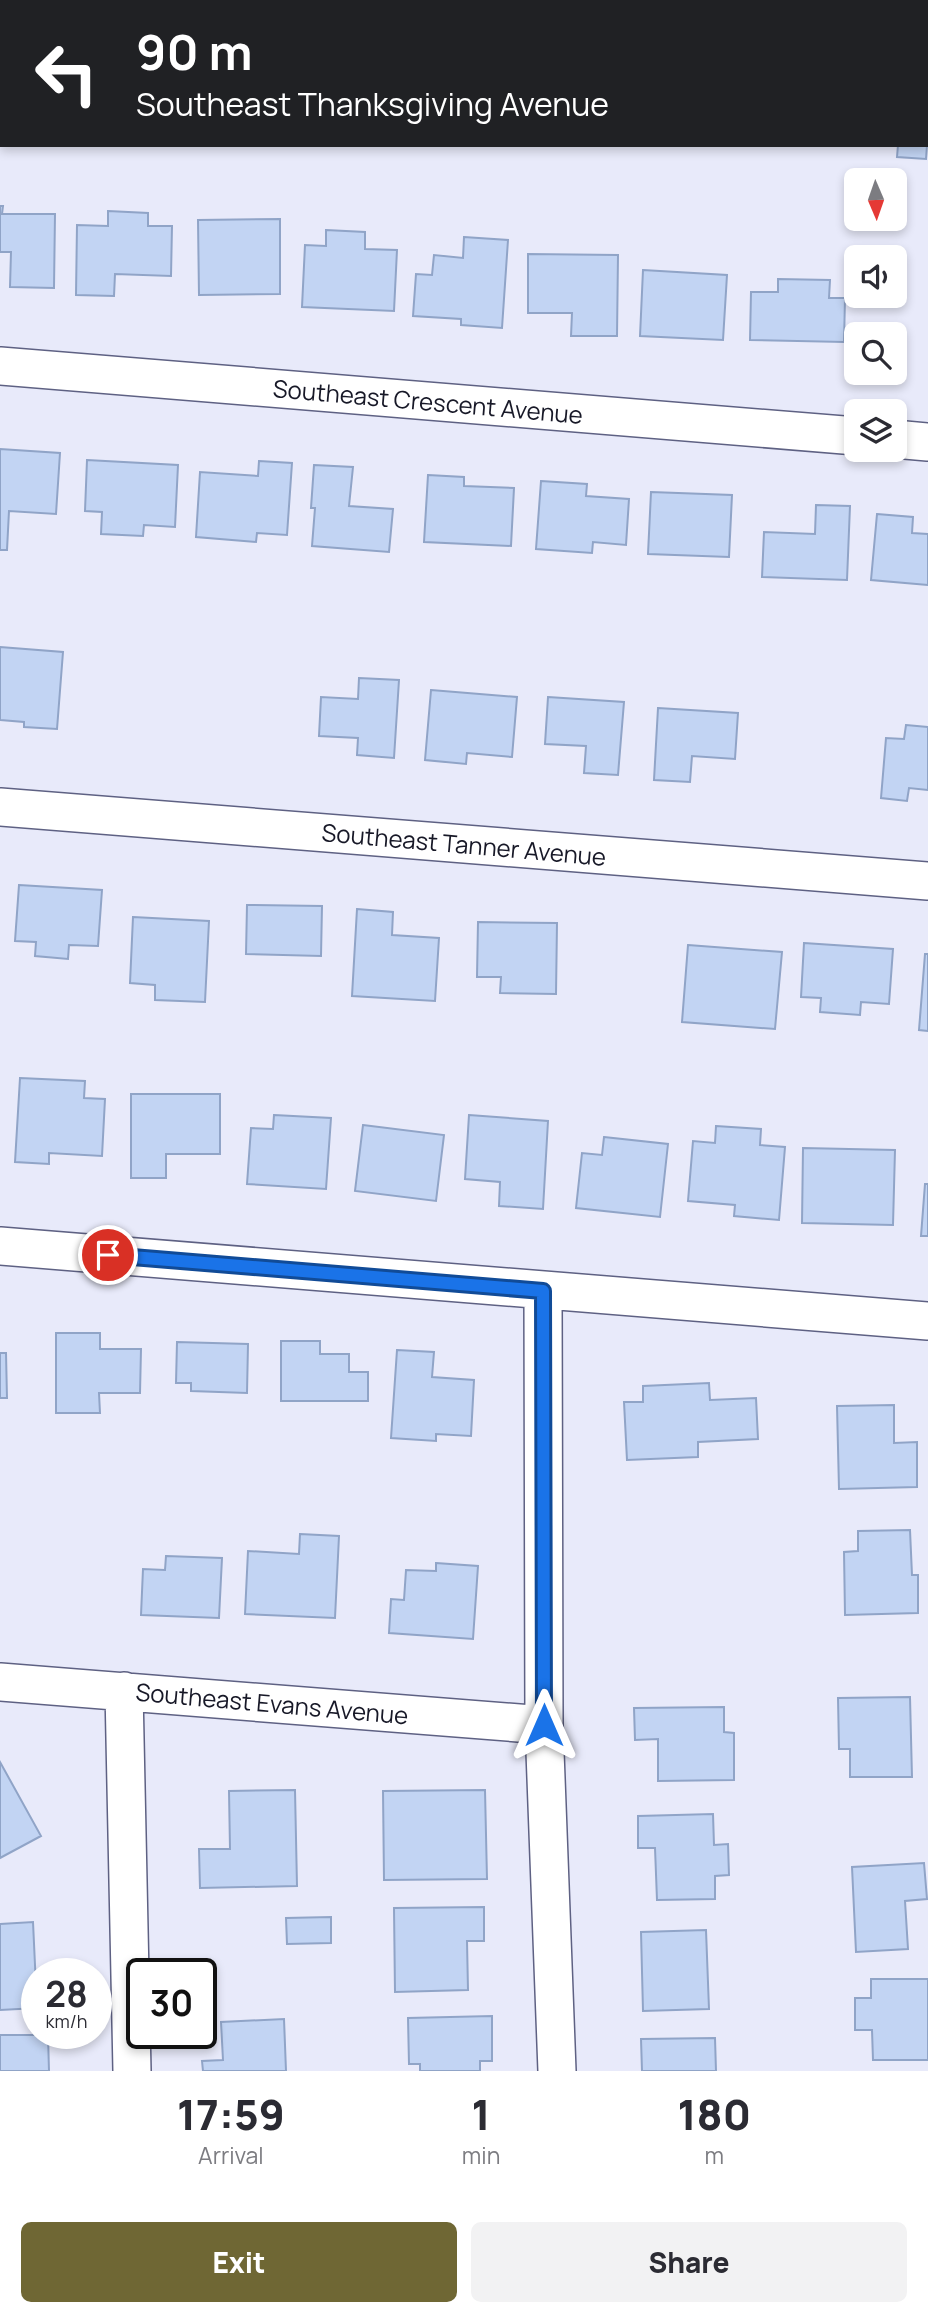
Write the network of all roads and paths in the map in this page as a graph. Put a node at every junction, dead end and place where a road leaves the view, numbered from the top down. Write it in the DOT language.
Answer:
graph roads {
  1 [pos="0,366"];
  2 [pos="844,435"];
  3 [pos="907,440"];
  4 [pos="928,442"];
  5 [pos="0,807"];
  6 [pos="928,881"];
  7 [pos="0,1246"];
  8 [pos="543,1291"];
  9 [pos="928,1321"];
  10 [pos="0,1682"];
  11 [pos="124,1691"];
  12 [pos="544,1725"];
  13 [pos="132,2071"];
  14 [pos="557,2071"];
  1 -- 2 [label="street, Southeast Crescent Avenue"];
  3 -- 4 [label="street"];
  5 -- 6 [label="street, Southeast Tanner Avenue"];
  7 -- 8 [label="street"];
  8 -- 9 [label="street"];
  8 -- 12 [label="street"];
  10 -- 11 [label="street, Southeast Evans Avenue"];
  11 -- 12 [label="street, Southeast Evans Avenue"];
  11 -- 13 [label="street"];
  12 -- 14 [label="street"];
}
